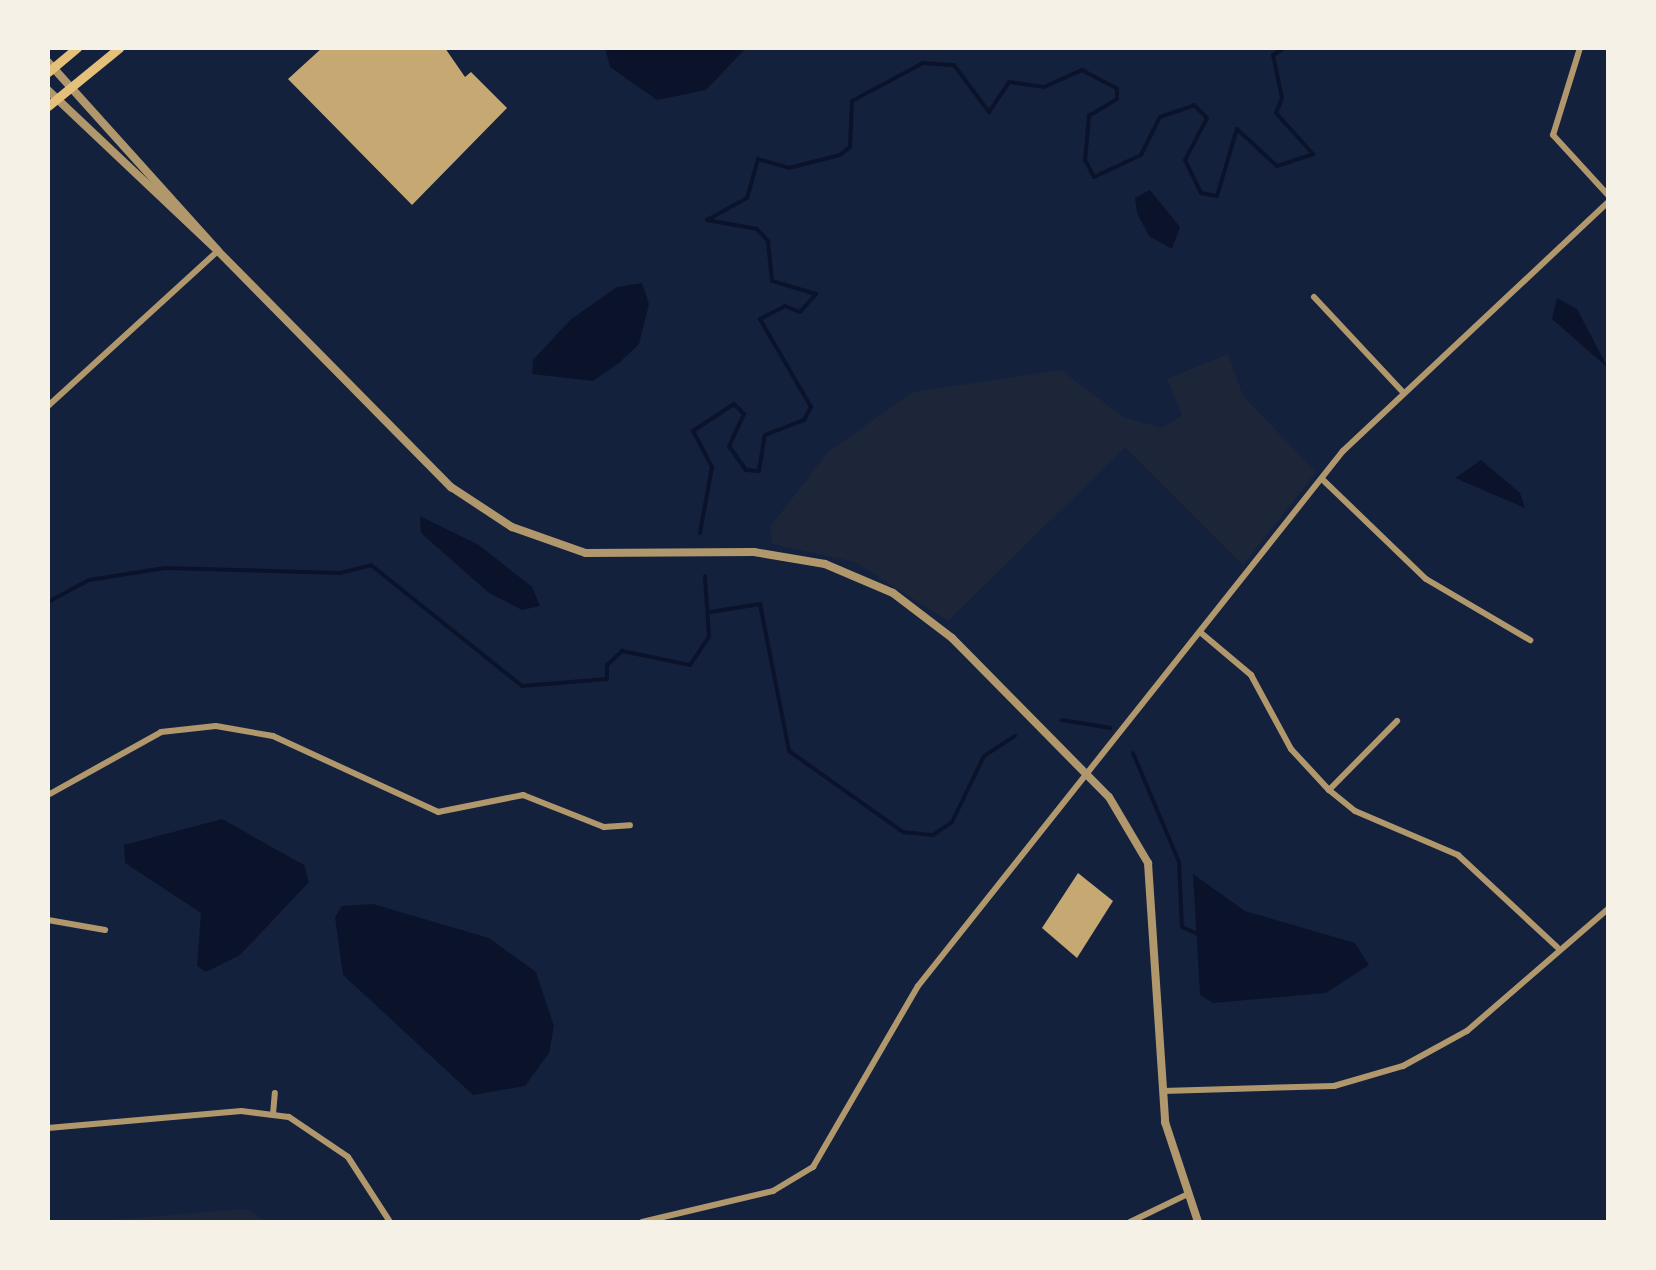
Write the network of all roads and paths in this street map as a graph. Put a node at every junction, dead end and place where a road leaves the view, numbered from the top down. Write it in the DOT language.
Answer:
graph roads {
  1 [pos="77,48"];
  2 [pos="119,48"];
  3 [pos="1580,48"];
  4 [pos="49,68"];
  5 [pos="71,87"];
  6 [pos="48,90"];
  7 [pos="52,103"];
  8 [pos="1608,198"];
  9 [pos="218,251"];
  10 [pos="1314,298"];
  11 [pos="1402,390"];
  12 [pos="48,406"];
  13 [pos="1322,479"];
  14 [pos="1200,632"];
  15 [pos="1530,640"];
  16 [pos="1398,721"];
  17 [pos="1086,776"];
  18 [pos="1329,790"];
  19 [pos="48,795"];
  20 [pos="630,824"];
  21 [pos="1608,909"];
  22 [pos="48,920"];
  23 [pos="105,930"];
  24 [pos="1557,946"];
  25 [pos="1162,1091"];
  26 [pos="276,1093"];
  27 [pos="273,1114"];
  28 [pos="48,1128"];
  29 [pos="1188,1194"];
  30 [pos="390,1222"];
  31 [pos="642,1222"];
  32 [pos="1130,1222"];
  33 [pos="1198,1222"];
  1 -- 4 [label="main road"];
  2 -- 5 [label="main road"];
  3 -- 8 [label="street"];
  4 -- 5 [label="street"];
  5 -- 7 [label="main road"];
  5 -- 9 [label="street"];
  6 -- 7 [label="street"];
  7 -- 9 [label="street"];
  8 -- 11 [label="street"];
  9 -- 12 [label="street"];
  9 -- 17 [label="street"];
  10 -- 11 [label="street"];
  11 -- 13 [label="street"];
  13 -- 14 [label="street"];
  13 -- 15 [label="street"];
  14 -- 17 [label="street"];
  14 -- 18 [label="street"];
  16 -- 18 [label="street"];
  17 -- 25 [label="street"];
  17 -- 31 [label="street"];
  18 -- 24 [label="street"];
  19 -- 20 [label="street"];
  21 -- 24 [label="street"];
  22 -- 23 [label="street"];
  24 -- 25 [label="street"];
  25 -- 29 [label="street"];
  26 -- 27 [label="street"];
  27 -- 28 [label="street"];
  27 -- 30 [label="street"];
  29 -- 32 [label="street"];
  29 -- 33 [label="street"];
}
